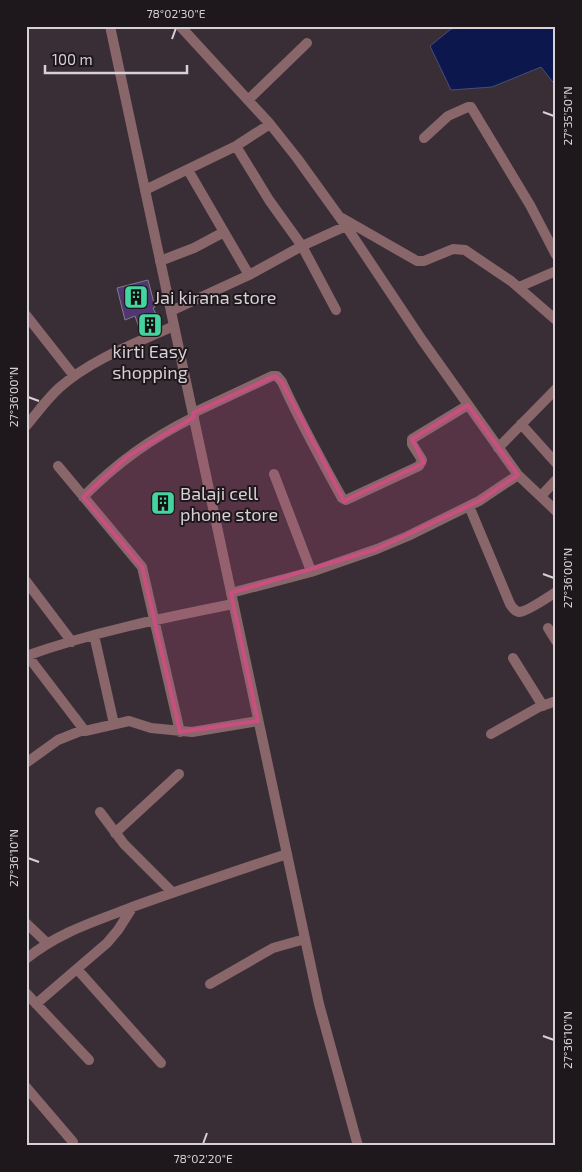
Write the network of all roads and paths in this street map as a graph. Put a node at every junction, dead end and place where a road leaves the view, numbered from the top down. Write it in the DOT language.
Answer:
graph roads {
  1 [pos="110,26"];
  2 [pos="180,26"];
  3 [pos="307,42"];
  4 [pos="248,100"];
  5 [pos="270,124"];
  6 [pos="424,138"];
  7 [pos="236,146"];
  8 [pos="188,170"];
  9 [pos="145,190"];
  10 [pos="339,217"];
  11 [pos="346,226"];
  12 [pos="224,232"];
  13 [pos="302,246"];
  14 [pos="556,255"];
  15 [pos="160,261"];
  16 [pos="556,270"];
  17 [pos="249,275"];
  18 [pos="519,287"];
  19 [pos="171,310"];
  20 [pos="336,310"];
  21 [pos="26,315"];
  22 [pos="556,320"];
  23 [pos="174,326"];
  24 [pos="74,376"];
  25 [pos="556,389"];
  26 [pos="468,405"];
  27 [pos="193,415"];
  28 [pos="522,424"];
  29 [pos="26,426"];
  30 [pos="498,448"];
  31 [pos="556,464"];
  32 [pos="58,466"];
  33 [pos="274,474"];
  34 [pos="518,475"];
  35 [pos="556,480"];
  36 [pos="541,496"];
  37 [pos="84,497"];
  38 [pos="469,506"];
  39 [pos="556,511"];
  40 [pos="311,571"];
  41 [pos="26,581"];
  42 [pos="556,592"];
  43 [pos="231,593"];
  44 [pos="233,604"];
  45 [pos="154,620"];
  46 [pos="548,628"];
  47 [pos="94,635"];
  48 [pos="556,641"];
  49 [pos="72,642"];
  50 [pos="27,656"];
  51 [pos="513,658"];
  52 [pos="556,701"];
  53 [pos="543,706"];
  54 [pos="258,721"];
  55 [pos="114,724"];
  56 [pos="83,730"];
  57 [pos="180,732"];
  58 [pos="491,734"];
  59 [pos="26,763"];
  60 [pos="179,774"];
  61 [pos="100,812"];
  62 [pos="115,833"];
  63 [pos="286,854"];
  64 [pos="173,893"];
  65 [pos="132,908"];
  66 [pos="26,923"];
  67 [pos="305,939"];
  68 [pos="46,943"];
  69 [pos="26,959"];
  70 [pos="77,969"];
  71 [pos="210,984"];
  72 [pos="26,993"];
  73 [pos="36,1004"];
  74 [pos="89,1060"];
  75 [pos="161,1063"];
  76 [pos="26,1087"];
  77 [pos="73,1142"];
  78 [pos="358,1146"];
  1 -- 9 [label="street"];
  2 -- 4 [label="street"];
  3 -- 4 [label="street"];
  4 -- 5 [label="street"];
  5 -- 7 [label="street"];
  5 -- 10 [label="street"];
  6 -- 14 [label="street"];
  7 -- 8 [label="street"];
  7 -- 13 [label="street"];
  8 -- 9 [label="street"];
  8 -- 12 [label="street"];
  9 -- 15 [label="street"];
  10 -- 11 [label="street"];
  10 -- 18 [label="street"];
  11 -- 13 [label="street"];
  11 -- 26 [label="street"];
  12 -- 15 [label="street"];
  12 -- 17 [label="street"];
  13 -- 17 [label="street"];
  13 -- 20 [label="street"];
  15 -- 19 [label="street"];
  16 -- 18 [label="street"];
  17 -- 19 [label="street"];
  18 -- 22 [label="street"];
  19 -- 23 [label="street"];
  21 -- 24 [label="street"];
  23 -- 24 [label="street"];
  23 -- 27 [label="street"];
  24 -- 29 [label="street"];
  25 -- 28 [label="street"];
  26 -- 27 [label="street"];
  26 -- 30 [label="street"];
  27 -- 37 [label="street"];
  27 -- 43 [label="street"];
  28 -- 30 [label="street"];
  28 -- 31 [label="street"];
  30 -- 34 [label="street"];
  32 -- 37 [label="street"];
  33 -- 40 [label="street"];
  34 -- 36 [label="street"];
  34 -- 38 [label="street"];
  35 -- 36 [label="street"];
  36 -- 39 [label="street"];
  37 -- 45 [label="street"];
  38 -- 40 [label="street"];
  38 -- 42 [label="street"];
  40 -- 43 [label="street"];
  41 -- 49 [label="street"];
  43 -- 44 [label="street"];
  44 -- 45 [label="street"];
  44 -- 54 [label="street"];
  45 -- 47 [label="street"];
  45 -- 57 [label="street"];
  46 -- 48 [label="street"];
  47 -- 49 [label="street"];
  47 -- 55 [label="street"];
  49 -- 50 [label="street"];
  50 -- 56 [label="street"];
  51 -- 53 [label="street"];
  52 -- 53 [label="street"];
  53 -- 58 [label="street"];
  54 -- 57 [label="street"];
  54 -- 63 [label="street"];
  55 -- 56 [label="street"];
  55 -- 57 [label="street"];
  56 -- 59 [label="street"];
  60 -- 62 [label="street"];
  61 -- 62 [label="street"];
  62 -- 64 [label="street"];
  63 -- 64 [label="street"];
  63 -- 67 [label="street"];
  64 -- 65 [label="street"];
  65 -- 68 [label="street"];
  65 -- 70 [label="street"];
  66 -- 68 [label="street"];
  67 -- 71 [label="street"];
  67 -- 78 [label="street"];
  68 -- 69 [label="street"];
  70 -- 73 [label="street"];
  70 -- 75 [label="street"];
  72 -- 73 [label="street"];
  73 -- 74 [label="street"];
  76 -- 77 [label="street"];
}
